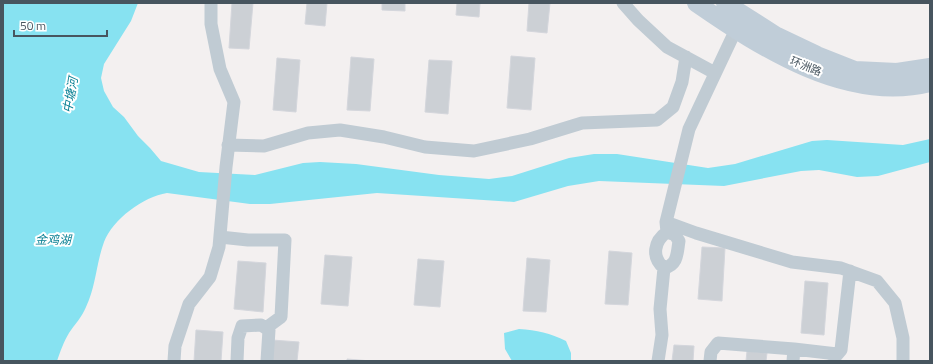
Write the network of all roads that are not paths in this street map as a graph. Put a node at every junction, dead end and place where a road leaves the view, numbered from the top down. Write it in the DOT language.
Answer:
graph roads {
  1 [pos="211,3"];
  2 [pos="623,3"];
  3 [pos="696,3"];
  4 [pos="725,3"];
  5 [pos="743,14"];
  6 [pos="735,30"];
  7 [pos="686,57"];
  8 [pos="930,67"];
  9 [pos="715,72"];
  10 [pos="930,83"];
  11 [pos="228,145"];
  12 [pos="667,227"];
  13 [pos="220,237"];
  14 [pos="664,268"];
  15 [pos="850,271"];
  16 [pos="266,328"];
  17 [pos="794,355"];
  18 [pos="836,357"];
  19 [pos="174,361"];
  20 [pos="237,361"];
  21 [pos="267,361"];
  22 [pos="658,361"];
  23 [pos="710,361"];
  24 [pos="903,361"];
  1 -- 11 [label="street"];
  2 -- 7 [label="street"];
  3 -- 6 [label="street, 环洲路"];
  4 -- 5 [label="street, 环洲路"];
  5 -- 6 [label="street"];
  5 -- 8 [label="street, 环洲路"];
  6 -- 9 [label="street"];
  6 -- 10 [label="street, 环洲路"];
  7 -- 9 [label="street"];
  7 -- 11 [label="street"];
  9 -- 12 [label="street"];
  11 -- 13 [label="street"];
  12 -- 14 [label="street"];
  12 -- 14 [label="street"];
  12 -- 15 [label="street"];
  13 -- 16 [label="street"];
  13 -- 19 [label="street"];
  14 -- 22 [label="street"];
  15 -- 18 [label="street"];
  15 -- 24 [label="street"];
  16 -- 20 [label="street"];
  16 -- 21 [label="street"];
  17 -- 18 [label="street"];
  17 -- 23 [label="street"];
}
